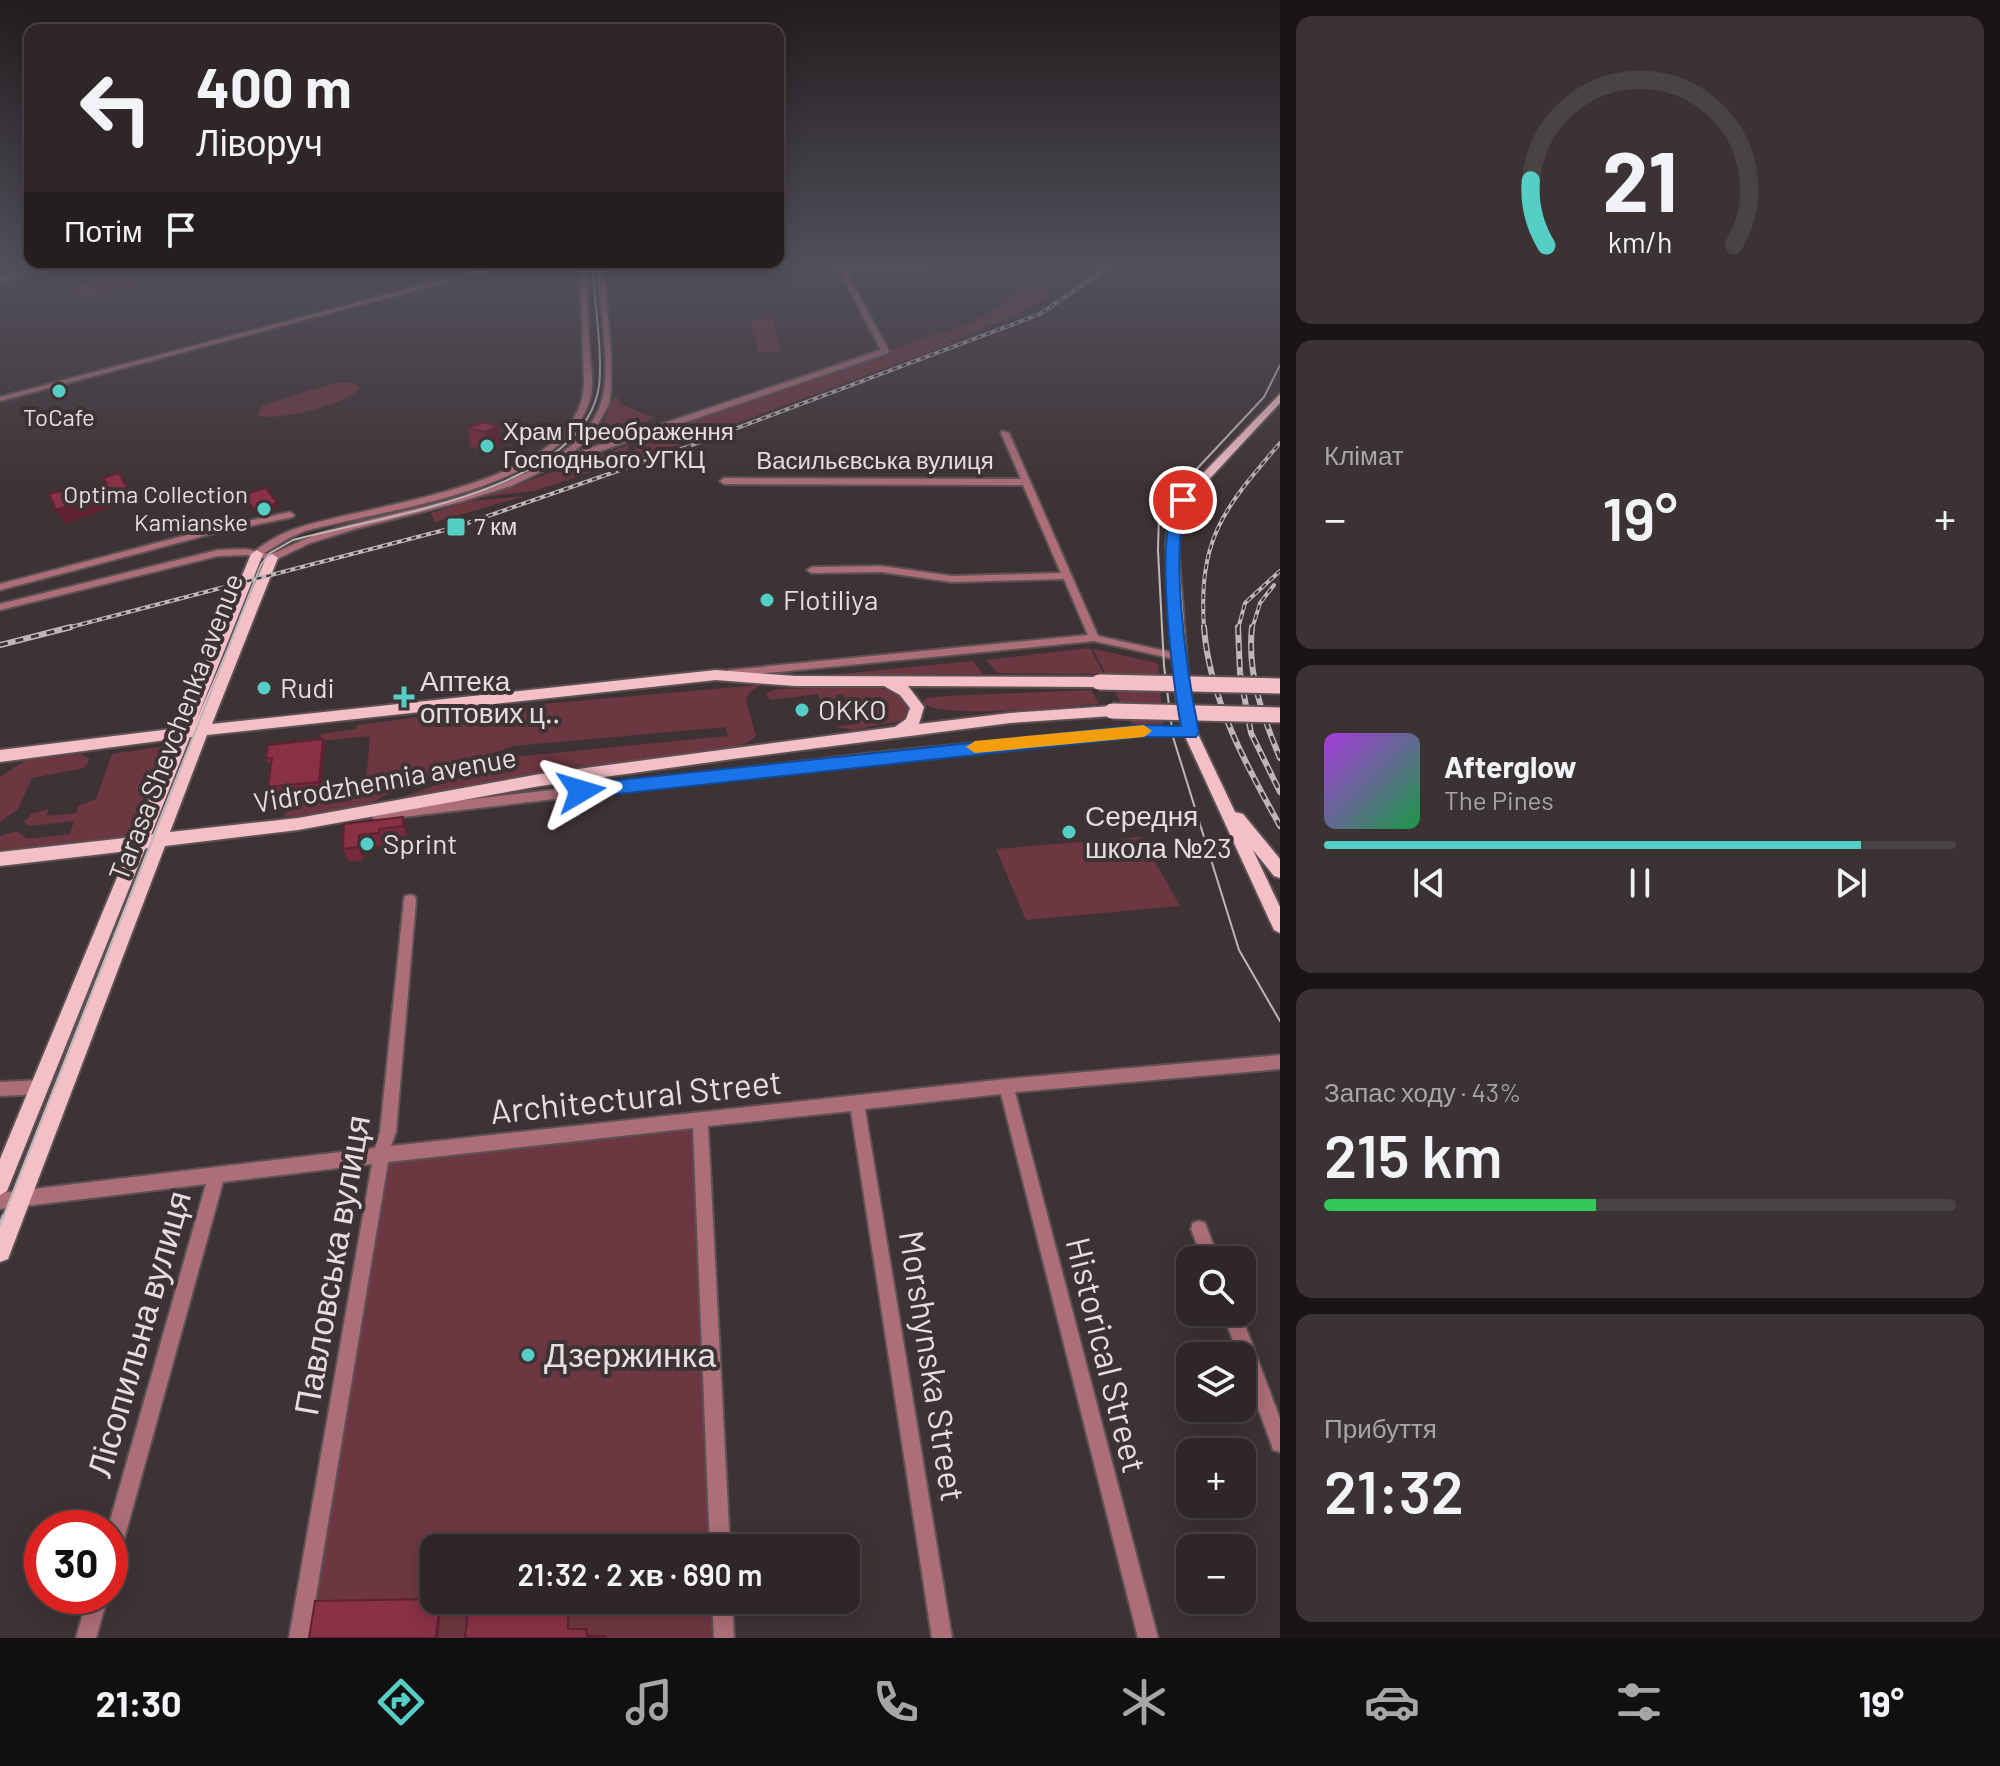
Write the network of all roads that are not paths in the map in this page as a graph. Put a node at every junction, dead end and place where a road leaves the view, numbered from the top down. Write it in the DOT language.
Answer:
graph roads {
  1 [pos="215,340"];
  2 [pos="585,340"];
  3 [pos="605,340"];
  4 [pos="879,340"];
  5 [pos="1280,397"];
  6 [pos="0,399"];
  7 [pos="1005,433"];
  8 [pos="540,468"];
  9 [pos="724,481"];
  10 [pos="1027,482"];
  11 [pos="290,515"];
  12 [pos="265,556"];
  13 [pos="812,570"];
  14 [pos="1068,576"];
  15 [pos="0,587"];
  16 [pos="0,607"];
  17 [pos="1094,638"];
  18 [pos="1179,657"];
  19 [pos="716,675"];
  20 [pos="885,682"];
  21 [pos="1280,686"];
  22 [pos="1280,715"];
  23 [pos="195,731"];
  24 [pos="896,732"];
  25 [pos="1190,732"];
  26 [pos="0,756"];
  27 [pos="1225,805"];
  28 [pos="298,824"];
  29 [pos="163,839"];
  30 [pos="141,842"];
  31 [pos="0,859"];
  32 [pos="1280,871"];
  33 [pos="410,900"];
  34 [pos="1280,925"];
  35 [pos="1280,1062"];
  36 [pos="1006,1086"];
  37 [pos="41,1087"];
  38 [pos="0,1089"];
  39 [pos="857,1104"];
  40 [pos="700,1120"];
  41 [pos="381,1155"];
  42 [pos="216,1177"];
  43 [pos="0,1184"];
  44 [pos="20,1200"];
  45 [pos="0,1201"];
  46 [pos="1199,1229"];
  47 [pos="1206,1246"];
  48 [pos="0,1251"];
  49 [pos="1236,1326"];
  50 [pos="1280,1443"];
  51 [pos="122,1510"];
  52 [pos="719,1534"];
  53 [pos="93,1614"];
  54 [pos="723,1614"];
  55 [pos="86,1638"];
  56 [pos="299,1638"];
  57 [pos="724,1638"];
  58 [pos="942,1638"];
  59 [pos="1148,1638"];
  1 -- 6 [label="street"];
  2 -- 12 [label="street"];
  3 -- 8 [label="street"];
  4 -- 8 [label="street"];
  5 -- 18 [label="main road"];
  7 -- 10 [label="street, Васильєвська вулиця"];
  8 -- 12 [label="street"];
  9 -- 10 [label="street, Васильєвська вулиця"];
  10 -- 14 [label="street, Васильєвська вулиця"];
  11 -- 15 [label="street"];
  12 -- 16 [label="street"];
  12 -- 23 [label="main road, Tarasa Shevchenka avenue"];
  13 -- 14 [label="street"];
  14 -- 17 [label="street, Васильєвська вулиця"];
  17 -- 18 [label="street"];
  17 -- 19 [label="street"];
  18 -- 25 [label="main road"];
  19 -- 20 [label="main road"];
  19 -- 23 [label="main road"];
  20 -- 21 [label="main road, bridge"];
  20 -- 24 [label="main road"];
  22 -- 24 [label="main road, Vidrodzhennia avenue, bridge"];
  23 -- 26 [label="main road"];
  23 -- 29 [label="main road, Tarasa Shevchenka avenue"];
  23 -- 30 [label="main road, Tarasa Shevchenka avenue"];
  24 -- 28 [label="main road, Vidrodzhennia avenue"];
  25 -- 27 [label="main road"];
  25 -- 28 [label="street"];
  27 -- 32 [label="main road"];
  27 -- 34 [label="main road"];
  28 -- 29 [label="main road, Vidrodzhennia avenue"];
  29 -- 30 [label="main road, Vidrodzhennia avenue"];
  29 -- 44 [label="main road, Tarasa Shevchenka avenue"];
  30 -- 31 [label="main road, Vidrodzhennia avenue"];
  30 -- 37 [label="main road, Tarasa Shevchenka avenue"];
  33 -- 41 [label="street, Павловська вулиця"];
  35 -- 36 [label="street, Architectural Street"];
  36 -- 39 [label="street, Architectural Street"];
  36 -- 59 [label="street, Historical Street"];
  37 -- 38 [label="street"];
  37 -- 43 [label="main road, Tarasa Shevchenka avenue"];
  39 -- 40 [label="street, Architectural Street"];
  39 -- 58 [label="street, Morshynska Street"];
  40 -- 41 [label="street, Architectural Street"];
  40 -- 52 [label="street"];
  41 -- 42 [label="street, Architectural Street"];
  41 -- 56 [label="street, Павловська вулиця"];
  42 -- 44 [label="street, Architectural Street"];
  42 -- 51 [label="street, Лісопильна вулиця"];
  44 -- 45 [label="street, Architectural Street"];
  44 -- 48 [label="main road, Tarasa Shevchenka avenue"];
  46 -- 47 [label="street"];
  49 -- 50 [label="street"];
  53 -- 55 [label="street"];
  54 -- 57 [label="street"];
}
